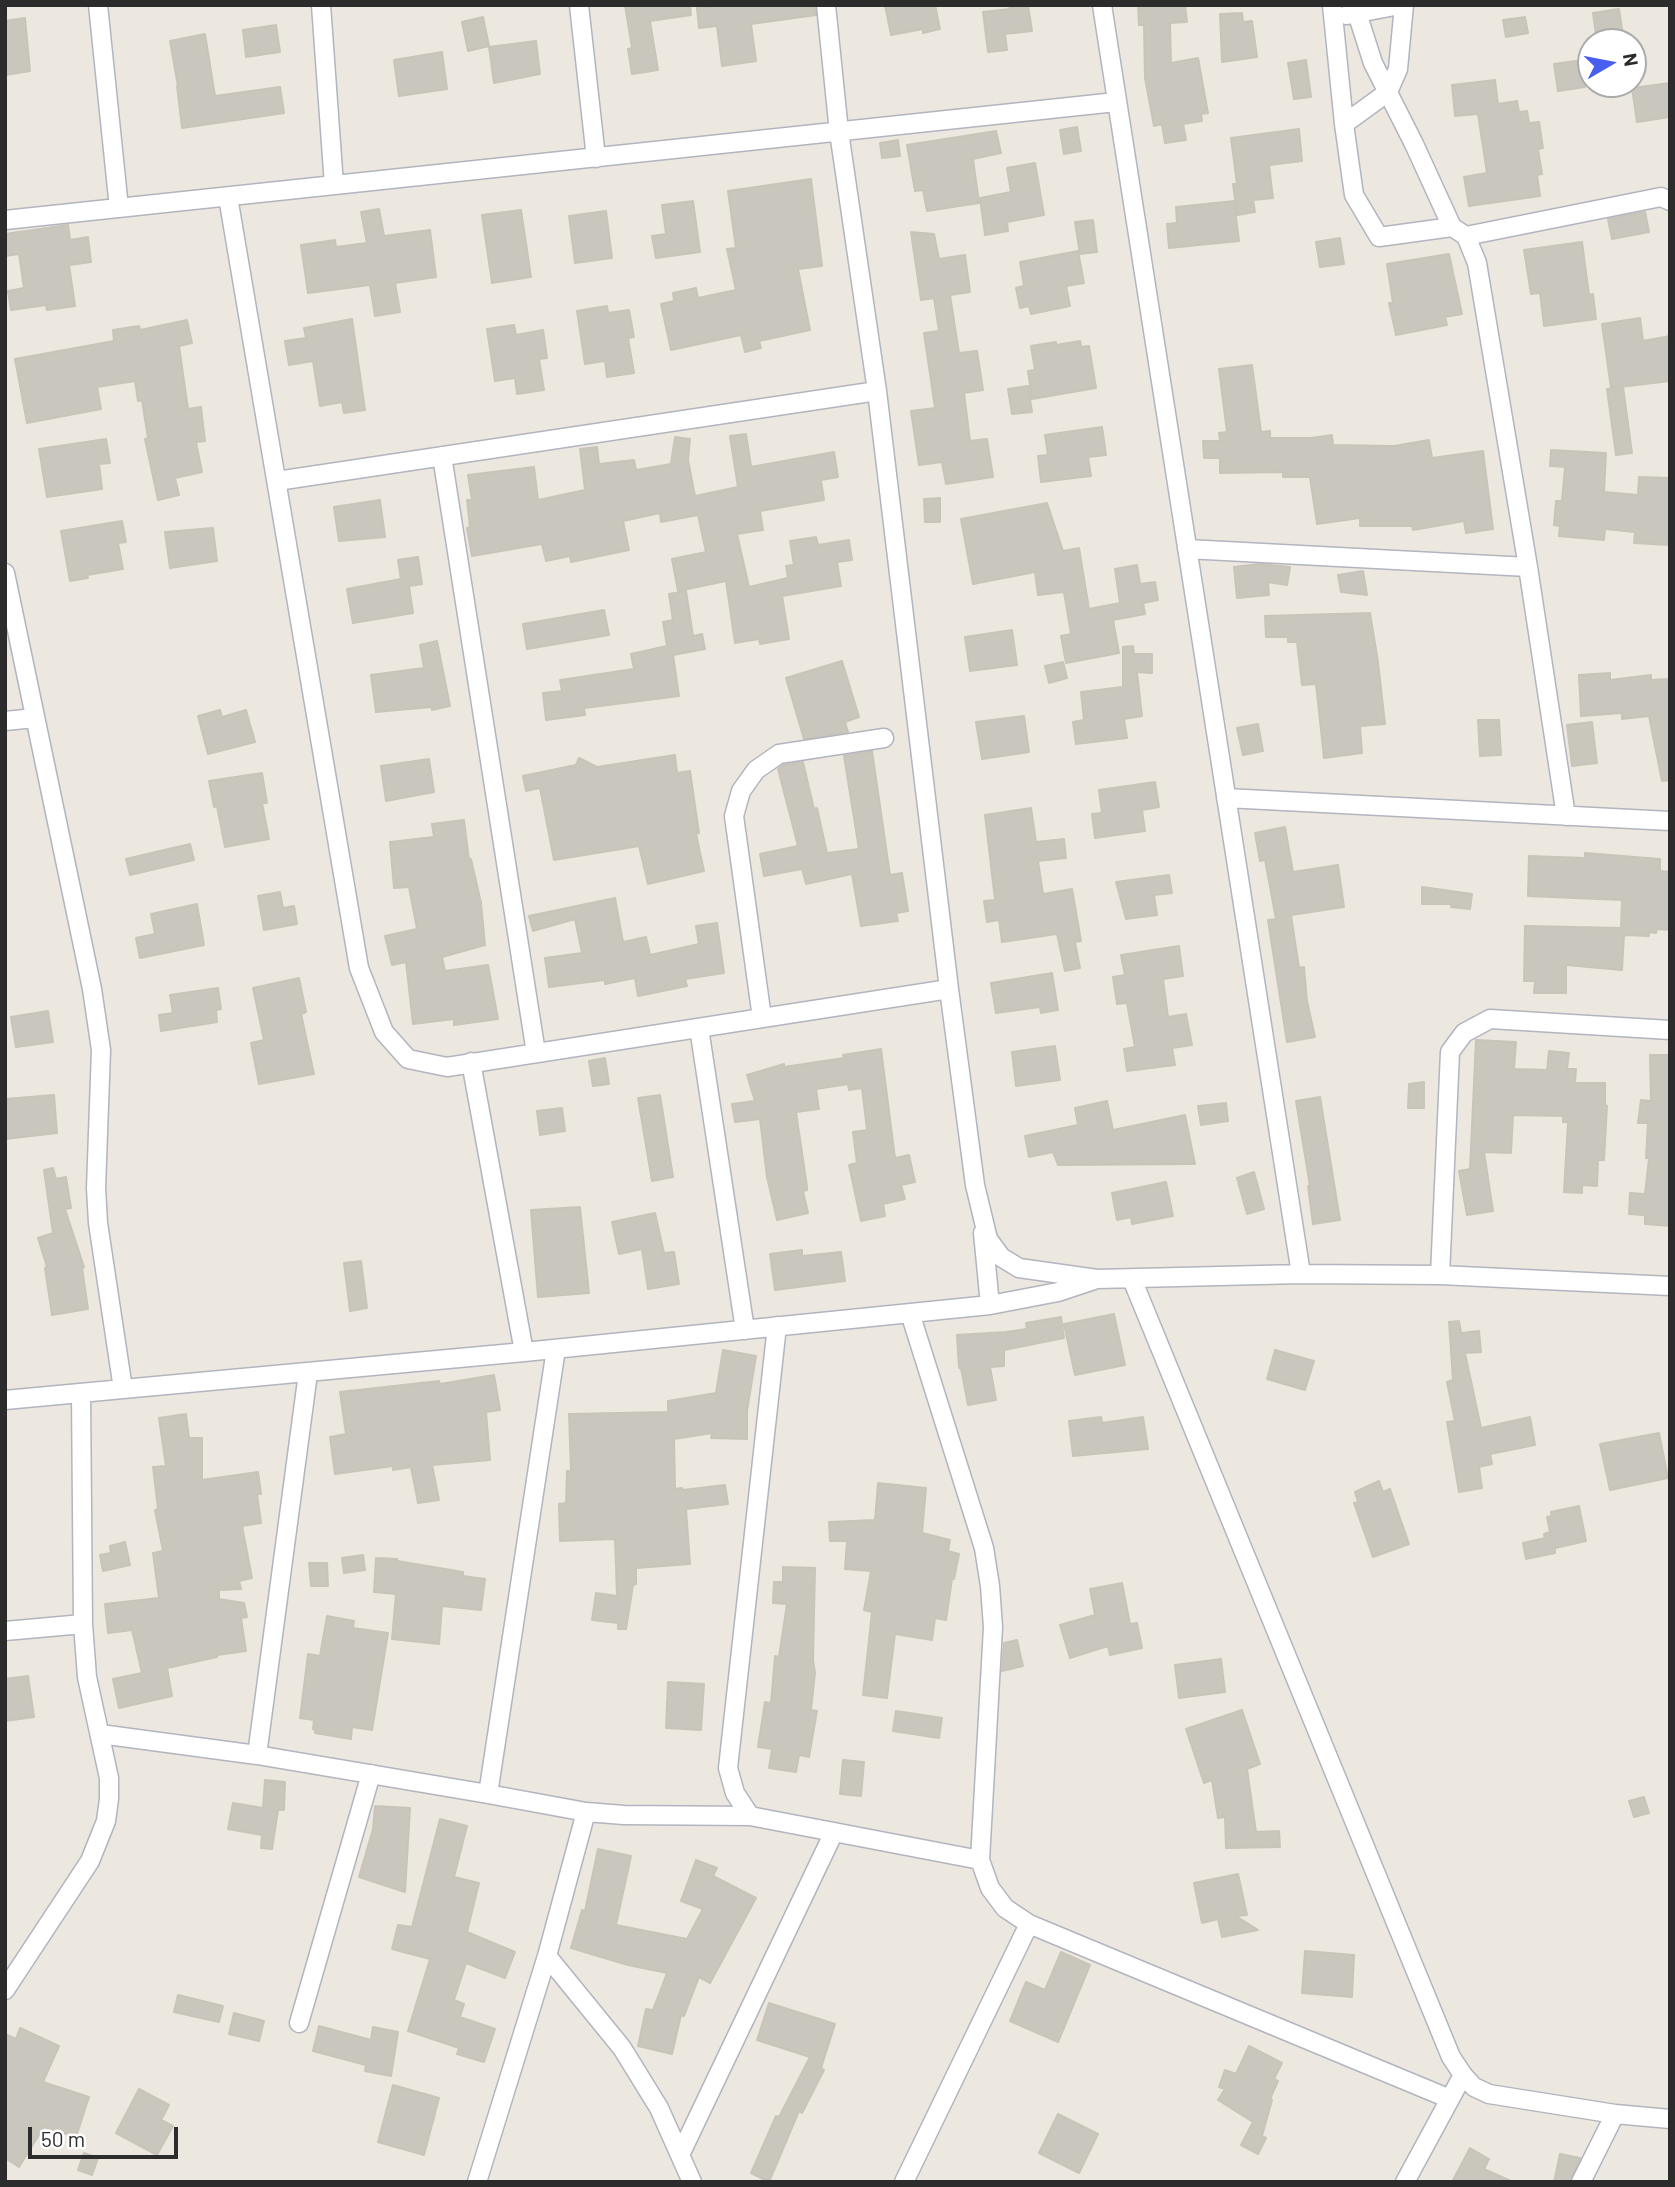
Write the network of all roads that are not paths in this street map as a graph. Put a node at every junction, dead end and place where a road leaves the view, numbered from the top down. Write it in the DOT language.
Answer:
graph roads {
  1 [pos="98,5"];
  2 [pos="321,5"];
  3 [pos="579,5"];
  4 [pos="826,5"];
  5 [pos="1102,5"];
  6 [pos="1402,5"];
  7 [pos="1333,11"];
  8 [pos="1357,13"];
  9 [pos="1388,92"];
  10 [pos="1116,102"];
  11 [pos="1344,124"];
  12 [pos="839,132"];
  13 [pos="596,158"];
  14 [pos="334,185"];
  15 [pos="228,197"];
  16 [pos="1670,201"];
  17 [pos="119,208"];
  18 [pos="5,220"];
  19 [pos="1459,231"];
  20 [pos="877,391"];
  21 [pos="442,456"];
  22 [pos="277,481"];
  23 [pos="1187,549"];
  24 [pos="1528,567"];
  25 [pos="5,573"];
  26 [pos="35,718"];
  27 [pos="5,721"];
  28 [pos="884,738"];
  29 [pos="1226,797"];
  30 [pos="1566,816"];
  31 [pos="1670,821"];
  32 [pos="949,989"];
  33 [pos="762,1018"];
  34 [pos="699,1027"];
  35 [pos="1670,1030"];
  36 [pos="536,1053"];
  37 [pos="471,1062"];
  38 [pos="981,1212"];
  39 [pos="1301,1274"];
  40 [pos="1440,1275"];
  41 [pos="1097,1279"];
  42 [pos="1132,1279"];
  43 [pos="1670,1286"];
  44 [pos="990,1305"];
  45 [pos="910,1313"];
  46 [pos="777,1326"];
  47 [pos="745,1330"];
  48 [pos="556,1349"];
  49 [pos="524,1352"];
  50 [pos="308,1373"];
  51 [pos="123,1389"];
  52 [pos="81,1393"];
  53 [pos="5,1400"];
  54 [pos="83,1624"];
  55 [pos="5,1630"];
  56 [pos="100,1734"];
  57 [pos="257,1755"];
  58 [pos="371,1774"];
  59 [pos="488,1794"];
  60 [pos="586,1812"];
  61 [pos="750,1816"];
  62 [pos="834,1832"];
  63 [pos="979,1860"];
  64 [pos="1029,1924"];
  65 [pos="547,1956"];
  66 [pos="5,1990"];
  67 [pos="299,2023"];
  68 [pos="1463,2076"];
  69 [pos="1450,2099"];
  70 [pos="1615,2114"];
  71 [pos="1670,2119"];
  72 [pos="680,2155"];
  73 [pos="477,2182"];
  74 [pos="692,2182"];
  75 [pos="904,2182"];
  76 [pos="1405,2182"];
  77 [pos="1581,2182"];
  1 -- 17 [label="street"];
  2 -- 14 [label="street"];
  3 -- 13 [label="street"];
  4 -- 12 [label="street"];
  5 -- 10 [label="street"];
  6 -- 8 [label="street"];
  6 -- 9 [label="street"];
  7 -- 8 [label="street"];
  7 -- 11 [label="street"];
  8 -- 9 [label="street"];
  9 -- 11 [label="street"];
  9 -- 19 [label="street"];
  10 -- 12 [label="street"];
  10 -- 23 [label="street"];
  11 -- 19 [label="street"];
  12 -- 13 [label="street"];
  12 -- 20 [label="street"];
  13 -- 14 [label="street"];
  14 -- 15 [label="street"];
  15 -- 17 [label="street"];
  15 -- 22 [label="street"];
  16 -- 19 [label="street"];
  17 -- 18 [label="street"];
  19 -- 24 [label="street"];
  20 -- 21 [label="street"];
  20 -- 32 [label="street"];
  21 -- 22 [label="street"];
  21 -- 36 [label="street"];
  22 -- 37 [label="street"];
  23 -- 24 [label="street"];
  23 -- 29 [label="street"];
  24 -- 30 [label="street"];
  25 -- 26 [label="street"];
  26 -- 27 [label="street"];
  26 -- 51 [label="street"];
  28 -- 33 [label="street"];
  29 -- 30 [label="street"];
  29 -- 39 [label="street"];
  30 -- 31 [label="street"];
  32 -- 33 [label="street"];
  32 -- 38 [label="street"];
  33 -- 34 [label="street"];
  34 -- 36 [label="street"];
  34 -- 47 [label="street"];
  35 -- 40 [label="street"];
  36 -- 37 [label="street"];
  37 -- 49 [label="street"];
  38 -- 41 [label="street"];
  38 -- 44 [label="street"];
  39 -- 40 [label="street"];
  39 -- 42 [label="street"];
  40 -- 43 [label="street"];
  41 -- 42 [label="street"];
  41 -- 44 [label="street"];
  42 -- 68 [label="street"];
  44 -- 45 [label="street"];
  45 -- 46 [label="street"];
  45 -- 63 [label="street"];
  46 -- 47 [label="street"];
  46 -- 61 [label="street"];
  47 -- 48 [label="street"];
  48 -- 49 [label="street"];
  48 -- 59 [label="street"];
  49 -- 50 [label="street"];
  50 -- 51 [label="street"];
  50 -- 57 [label="street"];
  51 -- 52 [label="street"];
  52 -- 53 [label="street"];
  52 -- 54 [label="street"];
  54 -- 55 [label="street"];
  54 -- 56 [label="street"];
  56 -- 57 [label="street"];
  56 -- 66 [label="street"];
  57 -- 58 [label="street"];
  58 -- 59 [label="street"];
  58 -- 67 [label="street"];
  59 -- 60 [label="street"];
  60 -- 61 [label="street"];
  60 -- 65 [label="street"];
  61 -- 62 [label="street"];
  62 -- 63 [label="street"];
  62 -- 72 [label="street"];
  63 -- 64 [label="street"];
  64 -- 69 [label="street"];
  64 -- 75 [label="street"];
  65 -- 72 [label="street"];
  65 -- 73 [label="street"];
  68 -- 69 [label="street"];
  68 -- 70 [label="street"];
  69 -- 76 [label="street"];
  70 -- 71 [label="street"];
  70 -- 77 [label="street"];
  72 -- 74 [label="street"];
}
